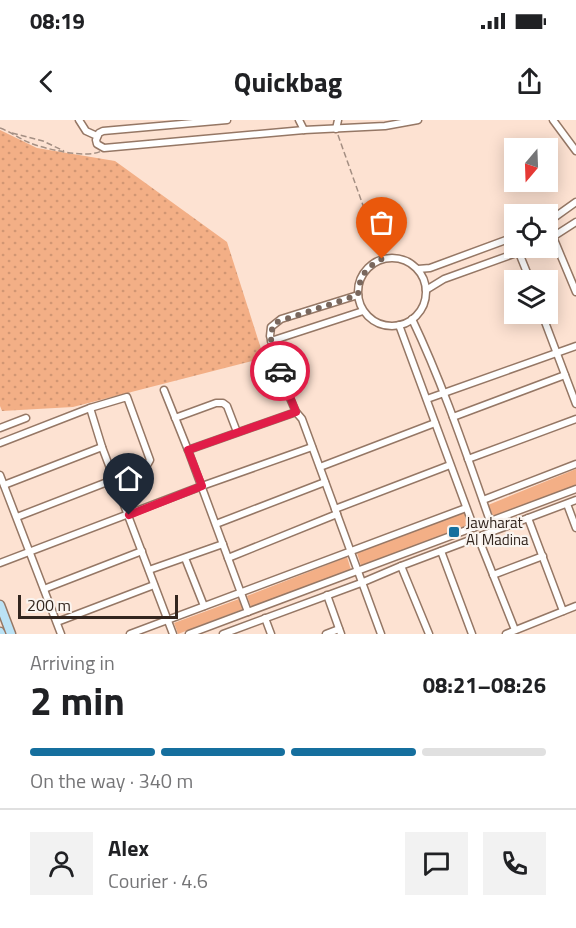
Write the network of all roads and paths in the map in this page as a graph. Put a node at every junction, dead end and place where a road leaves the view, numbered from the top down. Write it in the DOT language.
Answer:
graph roads {
  1 [pos="79,120"];
  2 [pos="226,120"];
  3 [pos="299,120"];
  4 [pos="338,120"];
  5 [pos="418,120"];
  6 [pos="553,120"];
  7 [pos="0,128"];
  8 [pos="336,129"];
  9 [pos="304,130"];
  10 [pos="11,133"];
  11 [pos="97,136"];
  12 [pos="104,148"];
  13 [pos="65,151"];
  14 [pos="576,151"];
  15 [pos="576,202"];
  16 [pos="558,215"];
  17 [pos="576,222"];
  18 [pos="558,234"];
  19 [pos="504,242"];
  20 [pos="558,254"];
  21 [pos="504,255"];
  22 [pos="382,259"];
  23 [pos="418,269"];
  24 [pos="576,270"];
  25 [pos="569,275"];
  26 [pos="426,290"];
  27 [pos="576,292"];
  28 [pos="358,295"];
  29 [pos="363,311"];
  30 [pos="412,320"];
  31 [pos="546,324"];
  32 [pos="399,325"];
  33 [pos="271,340"];
  34 [pos="576,346"];
  35 [pos="557,352"];
  36 [pos="565,375"];
  37 [pos="164,390"];
  38 [pos="444,393"];
  39 [pos="427,399"];
  40 [pos="576,404"];
  41 [pos="90,408"];
  42 [pos="296,412"];
  43 [pos="453,417"];
  44 [pos="26,418"];
  45 [pos="175,418"];
  46 [pos="576,419"];
  47 [pos="435,423"];
  48 [pos="0,428"];
  49 [pos="237,432"];
  50 [pos="0,443"];
  51 [pos="102,447"];
  52 [pos="312,447"];
  53 [pos="188,450"];
  54 [pos="468,459"];
  55 [pos="576,464"];
  56 [pos="450,465"];
  57 [pos="320,467"];
  58 [pos="0,475"];
  59 [pos="115,479"];
  60 [pos="325,482"];
  61 [pos="4,485"];
  62 [pos="202,486"];
  63 [pos="576,489"];
  64 [pos="483,500"];
  65 [pos="576,500"];
  66 [pos="567,504"];
  67 [pos="466,508"];
  68 [pos="336,512"];
  69 [pos="129,515"];
  70 [pos="16,517"];
  71 [pos="528,518"];
  72 [pos="490,521"];
  73 [pos="216,524"];
  74 [pos="474,528"];
  75 [pos="576,528"];
  76 [pos="478,537"];
  77 [pos="223,544"];
  78 [pos="350,550"];
  79 [pos="142,551"];
  80 [pos="441,551"];
  81 [pos="30,552"];
  82 [pos="543,556"];
  83 [pos="185,558"];
  84 [pos="228,558"];
  85 [pos="0,563"];
  86 [pos="401,566"];
  87 [pos="149,570"];
  88 [pos="357,571"];
  89 [pos="494,575"];
  90 [pos="361,583"];
  91 [pos="154,585"];
  92 [pos="44,589"];
  93 [pos="241,593"];
  94 [pos="327,595"];
  95 [pos="0,605"];
  96 [pos="204,606"];
  97 [pos="576,606"];
  98 [pos="563,611"];
  99 [pos="248,612"];
  100 [pos="265,618"];
  101 [pos="168,620"];
  102 [pos="57,622"];
  103 [pos="515,630"];
  104 [pos="340,632"];
  105 [pos="11,634"];
  106 [pos="61,634"];
  107 [pos="130,634"];
  108 [pos="173,634"];
  109 [pos="189,634"];
  110 [pos="223,634"];
  111 [pos="271,634"];
  112 [pos="326,634"];
  113 [pos="381,634"];
  114 [pos="429,634"];
  115 [pos="472,634"];
  116 [pos="506,634"];
  1 -- 11 [label="street"];
  2 -- 11 [label="street"];
  3 -- 9 [label="street"];
  4 -- 8 [label="street"];
  5 -- 8 [label="street"];
  6 -- 14 [label="street"];
  7 -- 10 [label="path"];
  8 -- 9 [label="street"];
  8 -- 22 [label="path"];
  9 -- 12 [label="street"];
  10 -- 13 [label="path"];
  10 -- 13 [label="path"];
  11 -- 12 [label="street"];
  12 -- 13 [label="path"];
  15 -- 16 [label="street"];
  17 -- 18 [label="street"];
  19 -- 23 [label="street"];
  20 -- 25 [label="street"];
  21 -- 26 [label="street"];
  22 -- 23 [label="street"];
  22 -- 28 [label="street"];
  23 -- 26 [label="street"];
  24 -- 25 [label="street"];
  25 -- 27 [label="street"];
  26 -- 30 [label="street"];
  28 -- 29 [label="street"];
  28 -- 33 [label="street"];
  29 -- 32 [label="street"];
  29 -- 33 [label="street"];
  30 -- 32 [label="street"];
  30 -- 38 [label="street"];
  31 -- 35 [label="street"];
  32 -- 39 [label="street"];
  33 -- 42 [label="street"];
  34 -- 35 [label="street"];
  35 -- 36 [label="street"];
  35 -- 38 [label="street"];
  36 -- 40 [label="street"];
  36 -- 43 [label="street"];
  37 -- 45 [label="street"];
  38 -- 39 [label="street"];
  38 -- 43 [label="street"];
  39 -- 47 [label="street"];
  41 -- 50 [label="street"];
  41 -- 51 [label="street"];
  41 -- 59 [label="street"];
  42 -- 49 [label="street"];
  42 -- 52 [label="street"];
  43 -- 54 [label="street"];
  44 -- 48 [label="street"];
  45 -- 49 [label="street"];
  45 -- 53 [label="street"];
  46 -- 54 [label="street"];
  47 -- 56 [label="street"];
  47 -- 57 [label="street"];
  49 -- 53 [label="street"];
  51 -- 59 [label="street"];
  51 -- 61 [label="street"];
  52 -- 57 [label="street"];
  52 -- 62 [label="street"];
  53 -- 62 [label="street"];
  54 -- 64 [label="street"];
  55 -- 64 [label="street"];
  56 -- 67 [label="street"];
  56 -- 68 [label="street"];
  57 -- 60 [label="street"];
  58 -- 61 [label="street"];
  59 -- 69 [label="street"];
  59 -- 70 [label="street"];
  60 -- 68 [label="street"];
  60 -- 73 [label="street"];
  61 -- 70 [label="street"];
  62 -- 69 [label="street"];
  62 -- 73 [label="street"];
  63 -- 72 [label="street"];
  64 -- 72 [label="street"];
  65 -- 66 [label="street"];
  66 -- 71 [label="street"];
  66 -- 75 [label="street"];
  67 -- 74 [label="street"];
  67 -- 78 [label="street"];
  68 -- 78 [label="street"];
  68 -- 84 [label="street"];
  69 -- 79 [label="street"];
  69 -- 81 [label="street"];
  70 -- 81 [label="street"];
  71 -- 76 [label="street"];
  71 -- 82 [label="street"];
  72 -- 74 [label="street"];
  73 -- 77 [label="street"];
  74 -- 88 [label="street"];
  76 -- 80 [label="street"];
  76 -- 89 [label="street"];
  77 -- 83 [label="street"];
  77 -- 84 [label="street"];
  78 -- 88 [label="street"];
  78 -- 93 [label="street"];
  79 -- 87 [label="street"];
  79 -- 92 [label="street"];
  80 -- 86 [label="street"];
  80 -- 115 [label="street"];
  81 -- 85 [label="street"];
  81 -- 92 [label="street"];
  82 -- 89 [label="street"];
  82 -- 98 [label="street"];
  83 -- 87 [label="street"];
  83 -- 96 [label="street"];
  84 -- 93 [label="street"];
  86 -- 90 [label="street"];
  86 -- 114 [label="street"];
  87 -- 91 [label="street"];
  88 -- 90 [label="street"];
  88 -- 99 [label="street"];
  89 -- 103 [label="street"];
  90 -- 94 [label="street"];
  90 -- 113 [label="street"];
  91 -- 101 [label="street"];
  91 -- 102 [label="street"];
  92 -- 102 [label="street"];
  93 -- 96 [label="street"];
  93 -- 99 [label="street"];
  94 -- 100 [label="street"];
  94 -- 104 [label="street"];
  95 -- 105 [label="main road"];
  96 -- 101 [label="street"];
  97 -- 98 [label="street"];
  98 -- 103 [label="street"];
  99 -- 109 [label="street"];
  100 -- 110 [label="street"];
  100 -- 111 [label="street"];
  101 -- 107 [label="street"];
  101 -- 108 [label="street"];
  102 -- 106 [label="street"];
  103 -- 116 [label="street"];
  104 -- 112 [label="street"];
}
